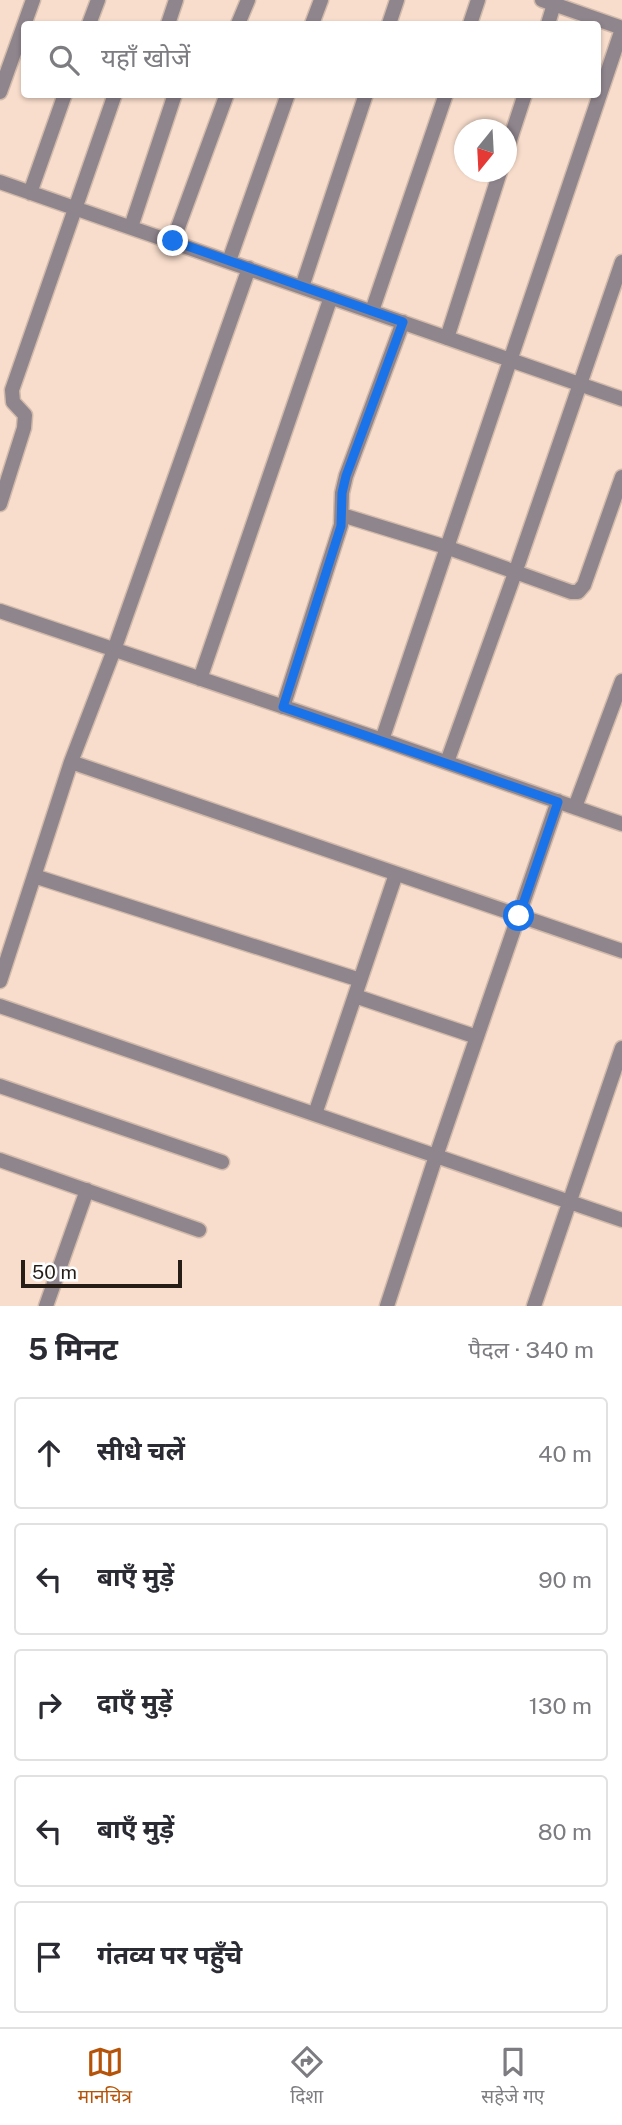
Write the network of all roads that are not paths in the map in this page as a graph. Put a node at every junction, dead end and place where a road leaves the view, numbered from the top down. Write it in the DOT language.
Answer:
graph roads {
  1 [pos="33,0"];
  2 [pos="98,0"];
  3 [pos="176,0"];
  4 [pos="248,0"];
  5 [pos="321,0"];
  6 [pos="397,0"];
  7 [pos="478,0"];
  8 [pos="548,2"];
  9 [pos="25,21"];
  10 [pos="90,21"];
  11 [pos="169,21"];
  12 [pos="240,21"];
  13 [pos="313,21"];
  14 [pos="390,21"];
  15 [pos="471,21"];
  16 [pos="548,21"];
  17 [pos="622,28"];
  18 [pos="21,33"];
  19 [pos="601,90"];
  20 [pos="0,92"];
  21 [pos="64,98"];
  22 [pos="114,98"];
  23 [pos="174,98"];
  24 [pos="226,98"];
  25 [pos="287,98"];
  26 [pos="365,98"];
  27 [pos="445,98"];
  28 [pos="524,98"];
  29 [pos="598,98"];
  30 [pos="517,119"];
  31 [pos="0,182"];
  32 [pos="497,182"];
  33 [pos="30,193"];
  34 [pos="75,208"];
  35 [pos="131,227"];
  36 [pos="173,241"];
  37 [pos="229,261"];
  38 [pos="622,262"];
  39 [pos="249,268"];
  40 [pos="302,287"];
  41 [pos="331,297"];
  42 [pos="372,312"];
  43 [pos="403,322"];
  44 [pos="447,338"];
  45 [pos="510,360"];
  46 [pos="581,385"];
  47 [pos="622,399"];
  48 [pos="622,477"];
  49 [pos="0,504"];
  50 [pos="342,515"];
  51 [pos="446,547"];
  52 [pos="515,573"];
  53 [pos="0,611"];
  54 [pos="114,650"];
  55 [pos="200,679"];
  56 [pos="622,681"];
  57 [pos="283,707"];
  58 [pos="382,740"];
  59 [pos="71,762"];
  60 [pos="447,762"];
  61 [pos="558,802"];
  62 [pos="575,807"];
  63 [pos="622,824"];
  64 [pos="396,874"];
  65 [pos="34,876"];
  66 [pos="519,916"];
  67 [pos="622,951"];
  68 [pos="360,980"];
  69 [pos="0,981"];
  70 [pos="355,996"];
  71 [pos="0,1006"];
  72 [pos="477,1037"];
  73 [pos="622,1048"];
  74 [pos="0,1086"];
  75 [pos="315,1114"];
  76 [pos="436,1156"];
  77 [pos="0,1160"];
  78 [pos="222,1162"];
  79 [pos="87,1189"];
  80 [pos="569,1202"];
  81 [pos="622,1220"];
  82 [pos="199,1230"];
  83 [pos="52,1305"];
  84 [pos="387,1306"];
  85 [pos="534,1306"];
  1 -- 9 [label="street"];
  2 -- 10 [label="street"];
  3 -- 11 [label="street"];
  4 -- 12 [label="street"];
  5 -- 13 [label="street"];
  6 -- 14 [label="street"];
  7 -- 15 [label="street"];
  8 -- 16 [label="street"];
  8 -- 17 [label="street"];
  17 -- 19 [label="street"];
  18 -- 20 [label="street"];
  21 -- 33 [label="street"];
  22 -- 34 [label="street"];
  23 -- 35 [label="street"];
  24 -- 36 [label="street"];
  25 -- 37 [label="street"];
  26 -- 40 [label="street"];
  27 -- 42 [label="street"];
  28 -- 30 [label="street"];
  29 -- 45 [label="street"];
  31 -- 33 [label="street"];
  32 -- 44 [label="street"];
  33 -- 34 [label="street"];
  34 -- 35 [label="street"];
  34 -- 49 [label="street"];
  35 -- 36 [label="street"];
  36 -- 37 [label="street"];
  37 -- 39 [label="street"];
  38 -- 46 [label="street"];
  39 -- 40 [label="street"];
  39 -- 54 [label="street"];
  40 -- 41 [label="street"];
  41 -- 42 [label="street"];
  41 -- 55 [label="street"];
  42 -- 43 [label="street"];
  43 -- 44 [label="street"];
  43 -- 50 [label="street"];
  44 -- 45 [label="street"];
  45 -- 46 [label="street"];
  45 -- 51 [label="street"];
  46 -- 47 [label="street"];
  46 -- 52 [label="street"];
  48 -- 52 [label="street"];
  50 -- 51 [label="street"];
  50 -- 57 [label="street"];
  51 -- 52 [label="street"];
  51 -- 58 [label="street"];
  52 -- 60 [label="street"];
  53 -- 54 [label="street"];
  54 -- 55 [label="street"];
  54 -- 59 [label="street"];
  55 -- 57 [label="street"];
  56 -- 62 [label="street"];
  57 -- 58 [label="street"];
  58 -- 60 [label="street"];
  59 -- 64 [label="street"];
  59 -- 65 [label="street"];
  60 -- 61 [label="street"];
  61 -- 62 [label="street"];
  61 -- 66 [label="street"];
  62 -- 63 [label="street"];
  64 -- 66 [label="street"];
  64 -- 68 [label="street"];
  65 -- 68 [label="street"];
  65 -- 69 [label="street"];
  66 -- 67 [label="street"];
  66 -- 72 [label="street"];
  68 -- 70 [label="street"];
  70 -- 72 [label="street"];
  70 -- 75 [label="street"];
  71 -- 75 [label="street"];
  72 -- 76 [label="street"];
  73 -- 80 [label="street"];
  74 -- 78 [label="street"];
  75 -- 76 [label="street"];
  76 -- 80 [label="street"];
  76 -- 84 [label="street"];
  77 -- 79 [label="street"];
  79 -- 82 [label="street"];
  79 -- 83 [label="street"];
  80 -- 81 [label="street"];
  80 -- 85 [label="street"];
}
